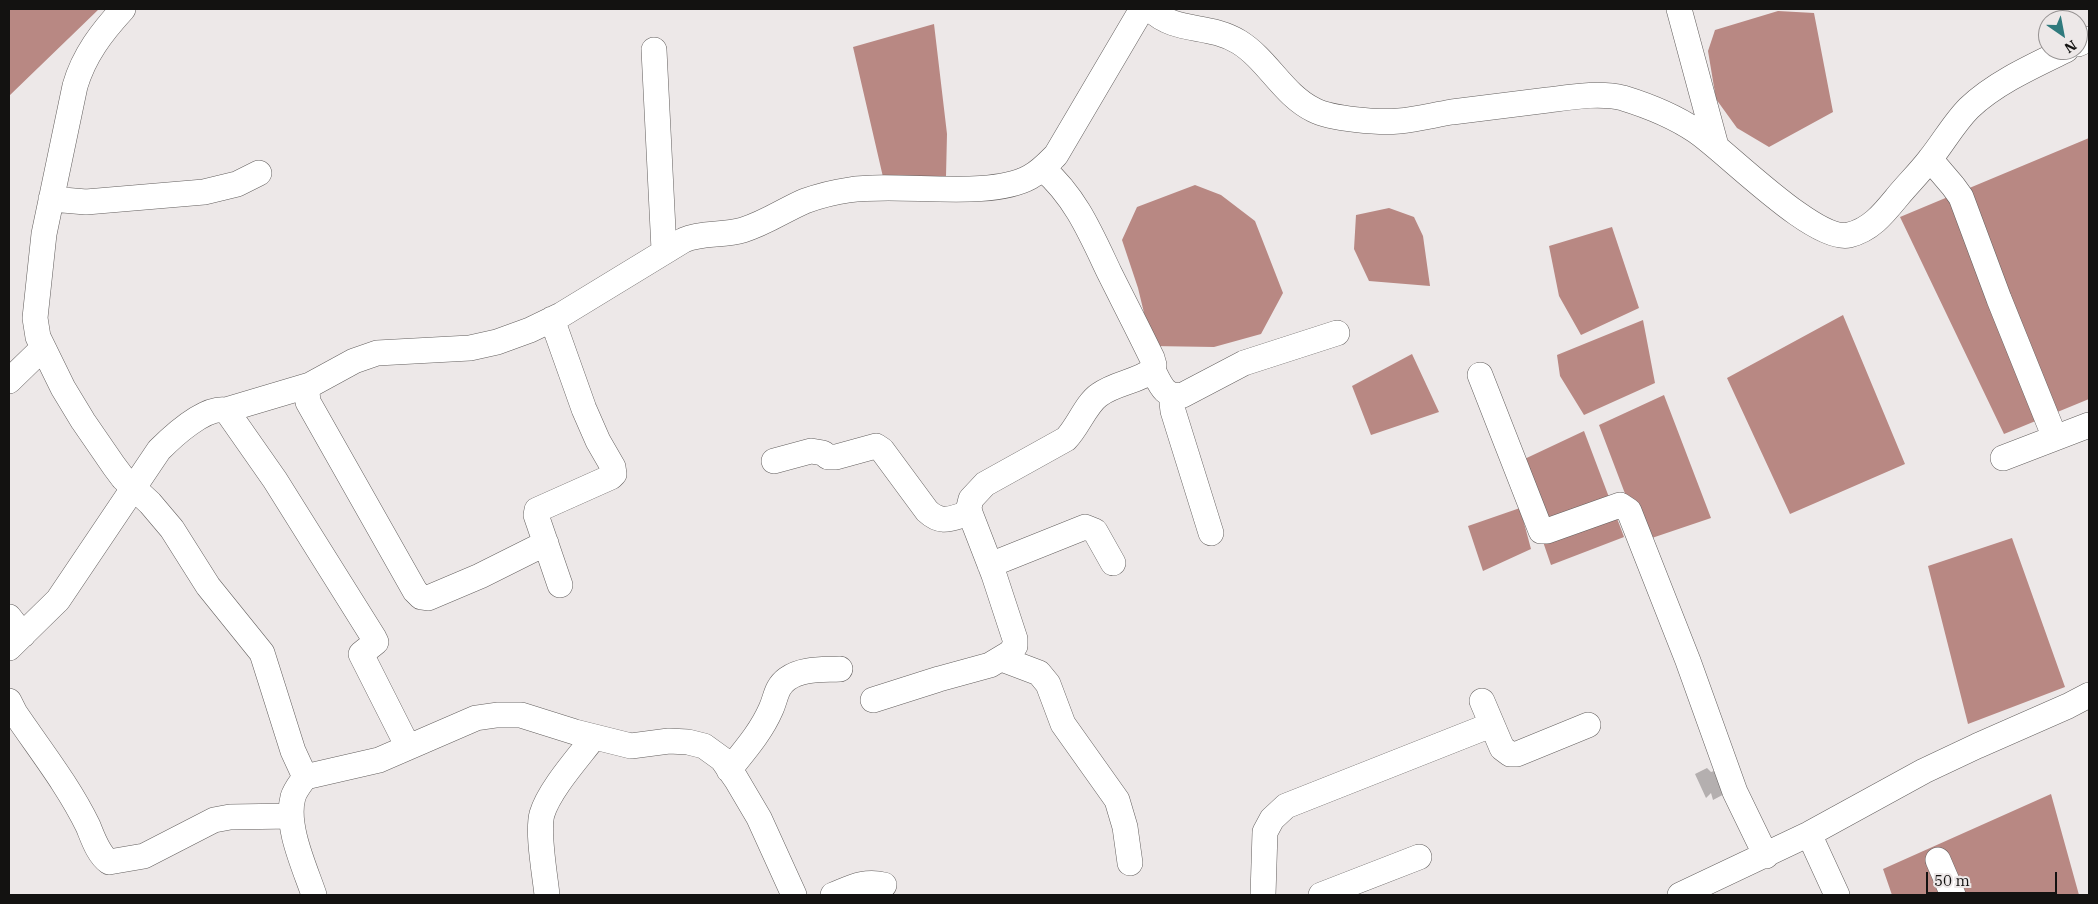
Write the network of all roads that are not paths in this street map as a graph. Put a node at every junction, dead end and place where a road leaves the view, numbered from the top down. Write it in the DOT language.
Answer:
graph roads {
  1 [pos="123,9"];
  2 [pos="1142,9"];
  3 [pos="1150,9"];
  4 [pos="1679,9"];
  5 [pos="654,50"];
  6 [pos="2047,60"];
  7 [pos="1716,146"];
  8 [pos="1930,159"];
  9 [pos="1043,168"];
  10 [pos="259,174"];
  11 [pos="51,199"];
  12 [pos="664,250"];
  13 [pos="552,319"];
  14 [pos="1337,333"];
  15 [pos="43,348"];
  16 [pos="1153,370"];
  17 [pos="1480,375"];
  18 [pos="9,381"];
  19 [pos="310,385"];
  20 [pos="1176,396"];
  21 [pos="226,410"];
  22 [pos="2089,425"];
  23 [pos="2055,438"];
  24 [pos="2003,458"];
  25 [pos="774,461"];
  26 [pos="134,488"];
  27 [pos="970,514"];
  28 [pos="1211,533"];
  29 [pos="546,543"];
  30 [pos="1113,563"];
  31 [pos="990,565"];
  32 [pos="560,585"];
  33 [pos="14,634"];
  34 [pos="1002,659"];
  35 [pos="840,669"];
  36 [pos="2089,695"];
  37 [pos="873,700"];
  38 [pos="9,701"];
  39 [pos="1482,701"];
  40 [pos="1491,724"];
  41 [pos="1588,725"];
  42 [pos="594,737"];
  43 [pos="408,747"];
  44 [pos="729,770"];
  45 [pos="305,777"];
  46 [pos="291,816"];
  47 [pos="1809,834"];
  48 [pos="1766,856"];
  49 [pos="1419,857"];
  50 [pos="1938,860"];
  51 [pos="1130,863"];
  52 [pos="884,885"];
  53 [pos="314,895"];
  54 [pos="547,895"];
  55 [pos="794,895"];
  56 [pos="833,895"];
  57 [pos="1263,895"];
  58 [pos="1321,895"];
  59 [pos="1680,895"];
  60 [pos="1836,895"];
  61 [pos="1953,895"];
  1 -- 11 [label="street"];
  2 -- 9 [label="street"];
  3 -- 7 [label="street"];
  4 -- 7 [label="street"];
  5 -- 12 [label="street"];
  6 -- 8 [label="street"];
  7 -- 8 [label="street"];
  8 -- 23 [label="street"];
  9 -- 12 [label="street"];
  9 -- 16 [label="street"];
  10 -- 11 [label="street"];
  11 -- 15 [label="street"];
  12 -- 13 [label="street"];
  13 -- 19 [label="street"];
  13 -- 29 [label="street"];
  14 -- 20 [label="street"];
  15 -- 18 [label="street"];
  15 -- 26 [label="street"];
  16 -- 20 [label="street"];
  16 -- 27 [label="street"];
  17 -- 48 [label="street"];
  19 -- 21 [label="street"];
  19 -- 29 [label="street"];
  20 -- 28 [label="street"];
  21 -- 26 [label="street"];
  21 -- 43 [label="street"];
  22 -- 23 [label="street"];
  23 -- 24 [label="street"];
  25 -- 27 [label="street"];
  26 -- 33 [label="street"];
  26 -- 45 [label="street"];
  27 -- 31 [label="street"];
  29 -- 32 [label="street"];
  30 -- 31 [label="street"];
  31 -- 34 [label="street"];
  34 -- 37 [label="street"];
  34 -- 51 [label="street"];
  35 -- 44 [label="street"];
  36 -- 47 [label="street"];
  38 -- 46 [label="street"];
  39 -- 40 [label="street"];
  40 -- 41 [label="street"];
  40 -- 57 [label="street"];
  42 -- 43 [label="street"];
  42 -- 44 [label="street"];
  42 -- 54 [label="street"];
  43 -- 45 [label="street"];
  44 -- 55 [label="street"];
  45 -- 46 [label="street"];
  46 -- 53 [label="street"];
  47 -- 48 [label="street"];
  47 -- 60 [label="street"];
  48 -- 59 [label="street"];
  49 -- 58 [label="street"];
  50 -- 61 [label="street"];
  52 -- 56 [label="street"];
}
